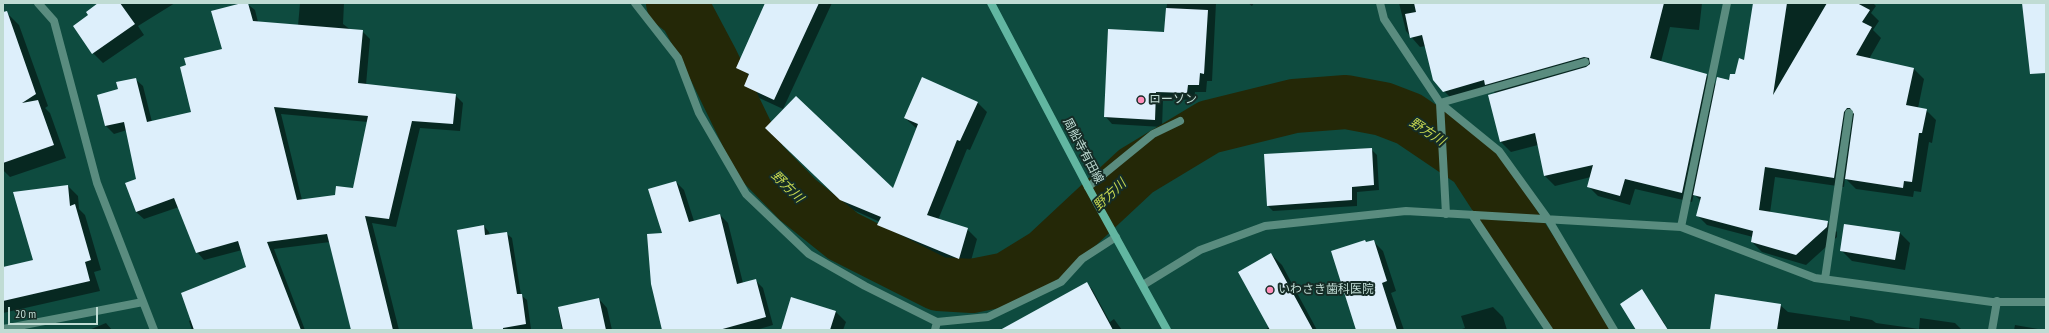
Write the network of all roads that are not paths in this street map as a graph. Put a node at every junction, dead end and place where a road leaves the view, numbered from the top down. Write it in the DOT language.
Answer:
graph roads {
  1 [pos="38,3"];
  2 [pos="635,3"];
  3 [pos="991,3"];
  4 [pos="1380,3"];
  5 [pos="1727,3"];
  6 [pos="1585,62"];
  7 [pos="1440,104"];
  8 [pos="1849,113"];
  9 [pos="1180,121"];
  10 [pos="1088,187"];
  11 [pos="1446,214"];
  12 [pos="1472,215"];
  13 [pos="1548,219"];
  14 [pos="1680,227"];
  15 [pos="1116,237"];
  16 [pos="1825,279"];
  17 [pos="1143,285"];
  18 [pos="143,302"];
  19 [pos="1996,302"];
  20 [pos="2046,302"];
  21 [pos="936,326"];
  22 [pos="3,329"];
  23 [pos="154,330"];
  24 [pos="1167,330"];
  25 [pos="1549,330"];
  26 [pos="1614,330"];
  27 [pos="1992,330"];
  1 -- 18 [label="street"];
  2 -- 21 [label="street"];
  3 -- 10 [label="main road, 周船寺有田線"];
  4 -- 7 [label="street"];
  5 -- 14 [label="street"];
  6 -- 7 [label="street"];
  7 -- 11 [label="street"];
  7 -- 13 [label="street"];
  8 -- 16 [label="street"];
  9 -- 10 [label="street"];
  10 -- 15 [label="main road, 周船寺有田線"];
  11 -- 12 [label="street"];
  11 -- 17 [label="street"];
  12 -- 13 [label="street"];
  12 -- 25 [label="street"];
  13 -- 14 [label="street"];
  13 -- 26 [label="street"];
  14 -- 16 [label="street"];
  15 -- 17 [label="main road, 周船寺有田線"];
  15 -- 21 [label="street"];
  16 -- 19 [label="street"];
  17 -- 24 [label="main road, 周船寺有田線"];
  18 -- 22 [label="street"];
  18 -- 23 [label="street"];
  19 -- 20 [label="street"];
  19 -- 27 [label="street"];
}
